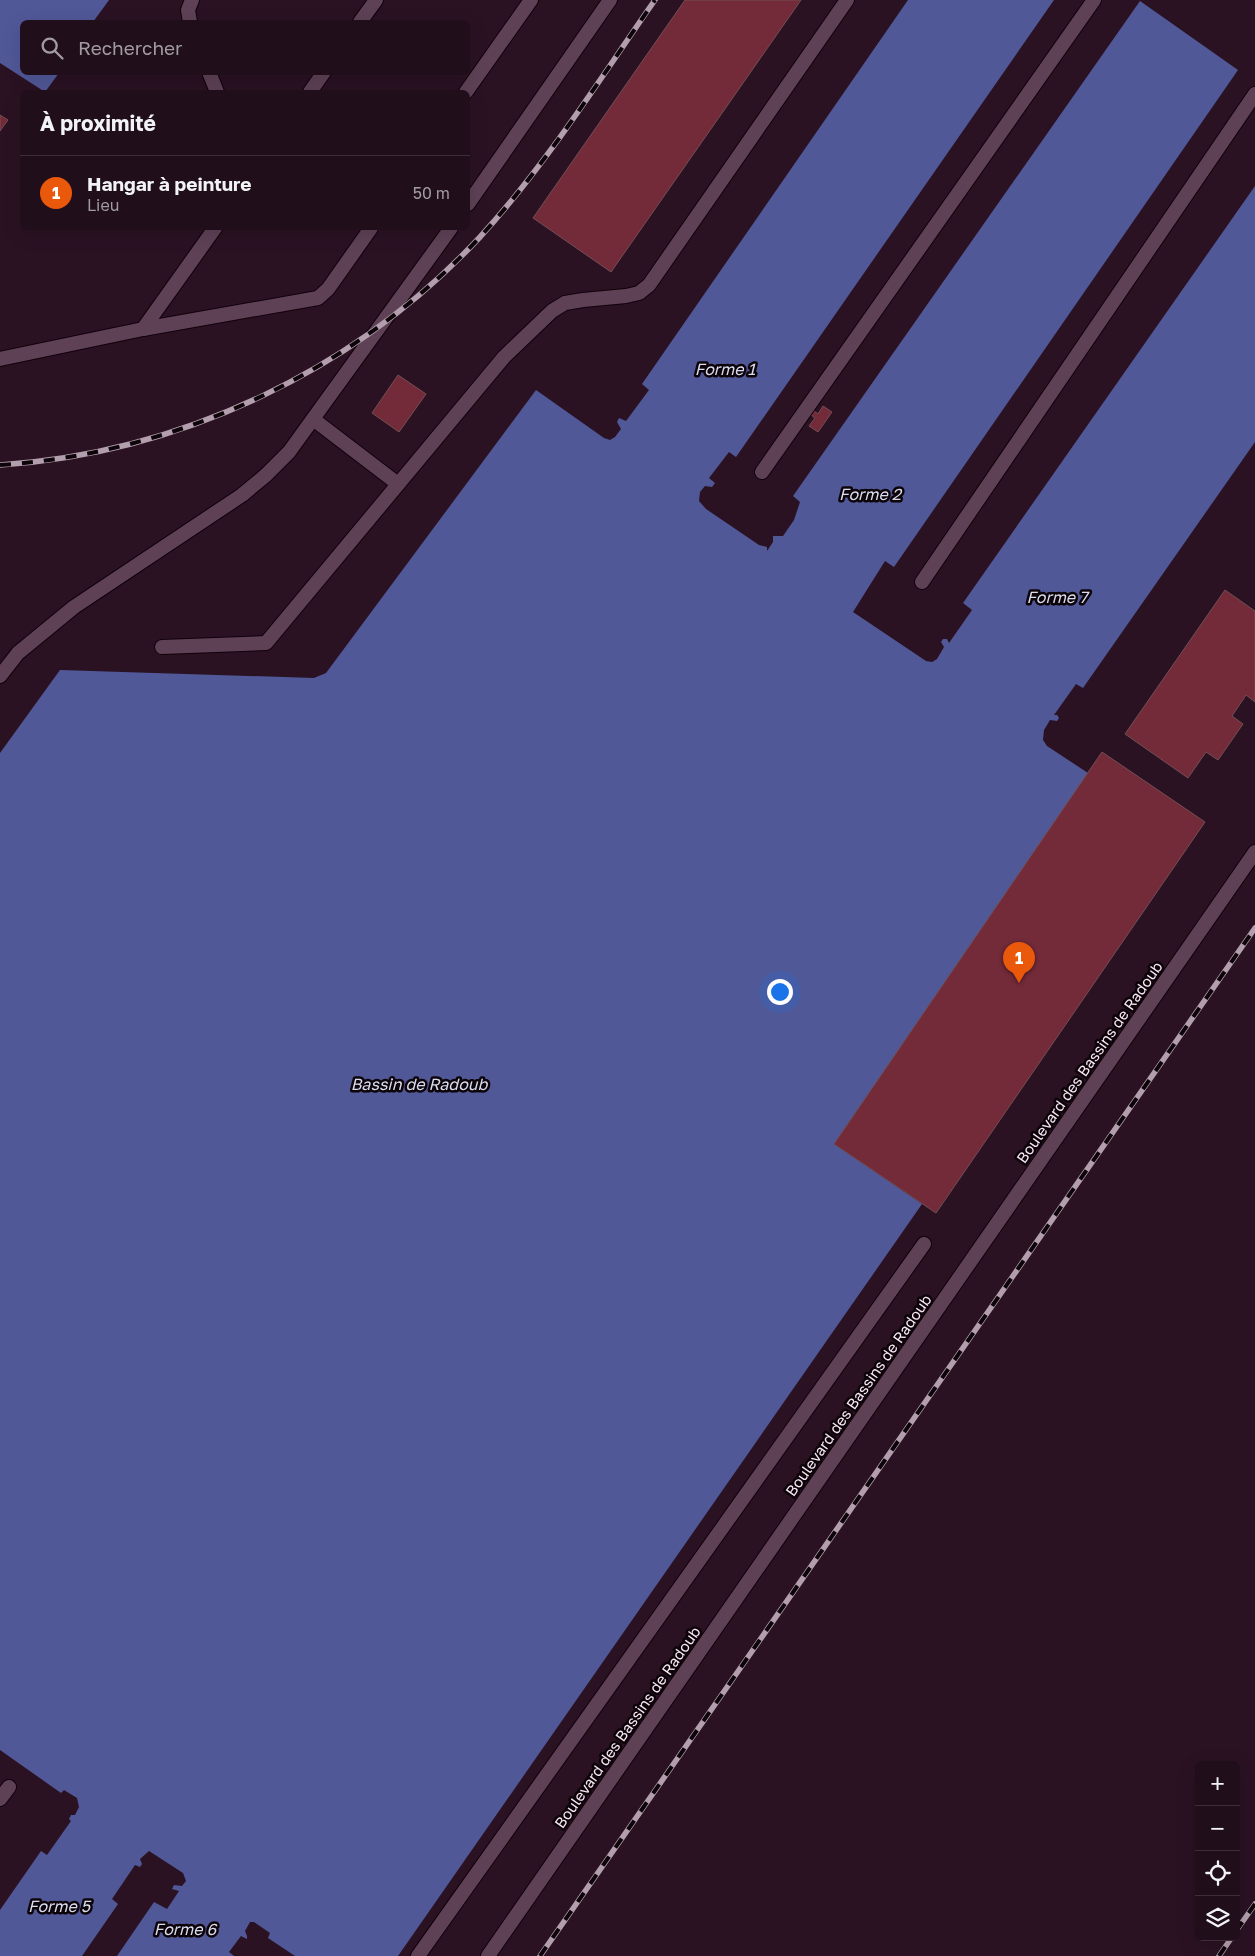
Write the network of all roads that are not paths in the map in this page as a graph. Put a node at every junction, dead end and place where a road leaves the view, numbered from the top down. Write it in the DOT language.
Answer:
graph roads {
  1 [pos="192,0"];
  2 [pos="376,0"];
  3 [pos="531,0"];
  4 [pos="610,0"];
  5 [pos="846,0"];
  6 [pos="1094,0"];
  7 [pos="190,20"];
  8 [pos="361,20"];
  9 [pos="210,75"];
  10 [pos="322,75"];
  11 [pos="216,90"];
  12 [pos="311,90"];
  13 [pos="467,90"];
  14 [pos="1255,94"];
  15 [pos="470,201"];
  16 [pos="214,230"];
  17 [pos="370,230"];
  18 [pos="450,230"];
  19 [pos="144,329"];
  20 [pos="0,359"];
  21 [pos="313,419"];
  22 [pos="762,472"];
  23 [pos="398,484"];
  24 [pos="922,582"];
  25 [pos="162,647"];
  26 [pos="0,676"];
  27 [pos="1255,852"];
  28 [pos="924,1244"];
  29 [pos="9,1787"];
  30 [pos="0,1799"];
  31 [pos="418,1956"];
  32 [pos="488,1956"];
  1 -- 7 [label="street"];
  2 -- 8 [label="street"];
  3 -- 13 [label="street"];
  4 -- 15 [label="street"];
  5 -- 23 [label="street"];
  6 -- 22 [label="street"];
  9 -- 11 [label="street"];
  10 -- 12 [label="street"];
  14 -- 24 [label="street"];
  16 -- 19 [label="street"];
  17 -- 19 [label="street"];
  18 -- 21 [label="street"];
  19 -- 20 [label="street"];
  21 -- 23 [label="street"];
  21 -- 26 [label="street"];
  23 -- 25 [label="street"];
  27 -- 32 [label="street, Boulevard des Bassins de Radoub"];
  28 -- 31 [label="street"];
  29 -- 30 [label="street"];
}
